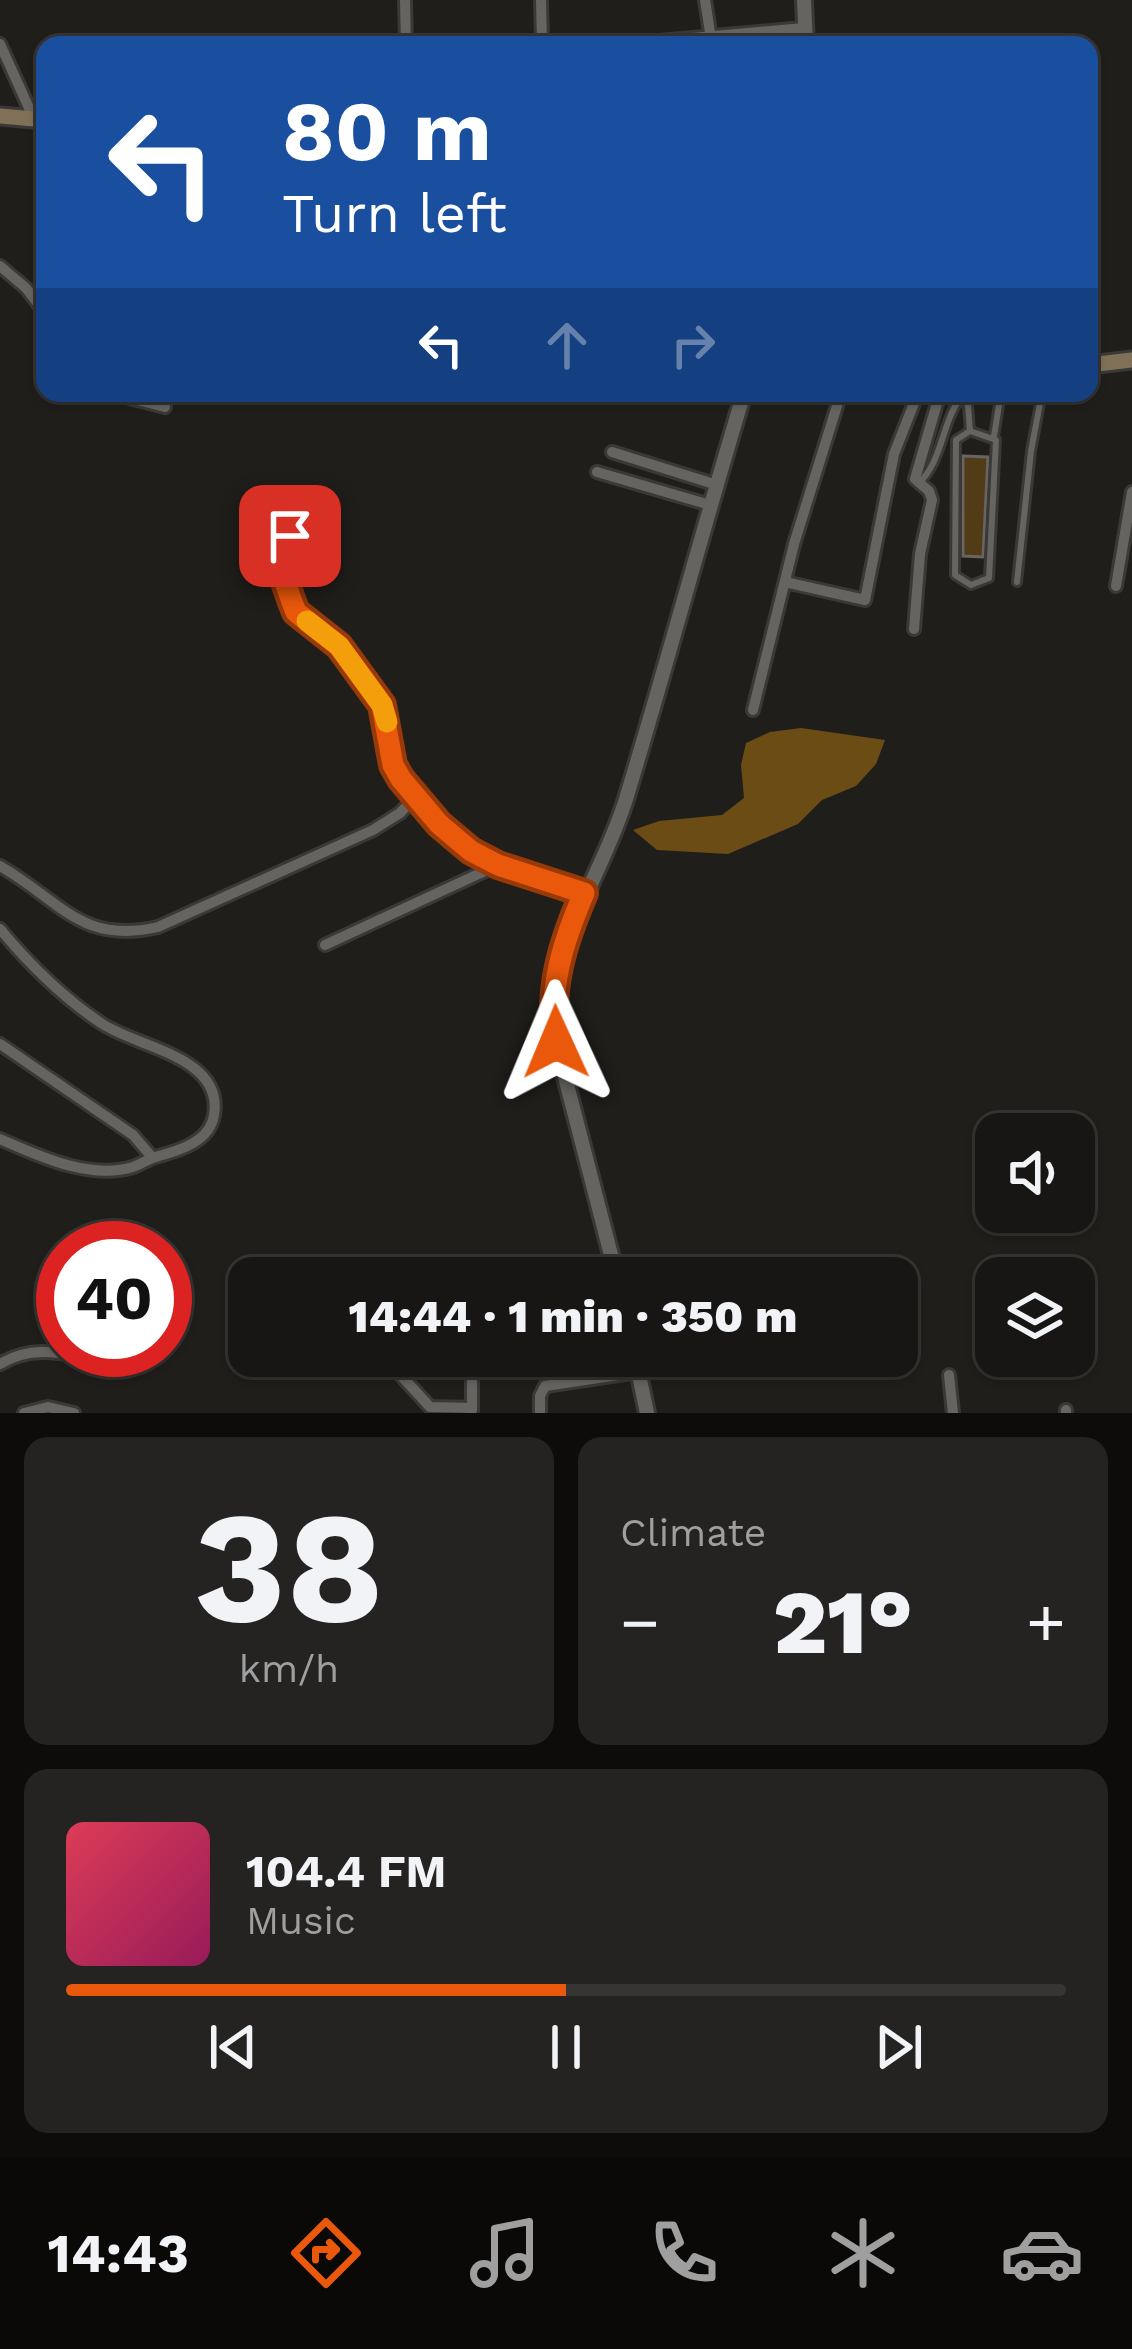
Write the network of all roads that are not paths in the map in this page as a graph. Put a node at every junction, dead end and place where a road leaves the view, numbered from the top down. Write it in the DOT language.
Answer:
graph roads {
  1 [pos="405,0"];
  2 [pos="541,0"];
  3 [pos="705,0"];
  4 [pos="804,0"];
  5 [pos="804,28"];
  6 [pos="406,36"];
  7 [pos="542,36"];
  8 [pos="711,36"];
  9 [pos="736,36"];
  10 [pos="805,36"];
  11 [pos="0,44"];
  12 [pos="36,114"];
  13 [pos="0,116"];
  14 [pos="36,120"];
  15 [pos="0,266"];
  16 [pos="36,302"];
  17 [pos="1132,360"];
  18 [pos="1098,364"];
  19 [pos="145,402"];
  20 [pos="741,402"];
  21 [pos="839,402"];
  22 [pos="914,402"];
  23 [pos="937,402"];
  24 [pos="959,402"];
  25 [pos="968,402"];
  26 [pos="998,402"];
  27 [pos="1040,402"];
  28 [pos="165,407"];
  29 [pos="970,431"];
  30 [pos="994,436"];
  31 [pos="612,452"];
  32 [pos="597,472"];
  33 [pos="716,484"];
  34 [pos="917,485"];
  35 [pos="1132,492"];
  36 [pos="286,500"];
  37 [pos="710,505"];
  38 [pos="784,582"];
  39 [pos="1017,582"];
  40 [pos="1116,586"];
  41 [pos="914,629"];
  42 [pos="753,710"];
  43 [pos="416,796"];
  44 [pos="498,865"];
  45 [pos="0,866"];
  46 [pos="584,893"];
  47 [pos="0,929"];
  48 [pos="325,945"];
  49 [pos="0,1044"];
  50 [pos="0,1139"];
  51 [pos="152,1157"];
  52 [pos="612,1257"];
  53 [pos="36,1351"];
  54 [pos="0,1364"];
  55 [pos="949,1375"];
  56 [pos="402,1377"];
  57 [pos="605,1377"];
  58 [pos="639,1377"];
  59 [pos="472,1382"];
  60 [pos="472,1410"];
  61 [pos="24,1413"];
  62 [pos="74,1413"];
  63 [pos="540,1413"];
  64 [pos="647,1413"];
  65 [pos="953,1413"];
  1 -- 6 [label="street"];
  2 -- 7 [label="street"];
  3 -- 8 [label="street"];
  4 -- 5 [label="street"];
  5 -- 9 [label="street"];
  5 -- 10 [label="street"];
  11 -- 12 [label="street"];
  13 -- 14 [label="main road"];
  15 -- 16 [label="street"];
  17 -- 18 [label="main road"];
  19 -- 28 [label="street"];
  20 -- 33 [label="street"];
  21 -- 38 [label="street"];
  22 -- 38 [label="street"];
  23 -- 34 [label="street"];
  24 -- 34 [label="lane"];
  25 -- 29 [label="lane"];
  26 -- 30 [label="lane"];
  27 -- 39 [label="lane"];
  29 -- 30 [label="lane"];
  29 -- 30 [label="lane"];
  31 -- 33 [label="street"];
  32 -- 37 [label="street"];
  33 -- 37 [label="street"];
  34 -- 41 [label="street"];
  35 -- 40 [label="street"];
  36 -- 43 [label="street"];
  37 -- 46 [label="street"];
  38 -- 42 [label="street"];
  43 -- 44 [label="street"];
  43 -- 45 [label="street"];
  44 -- 46 [label="street"];
  44 -- 48 [label="street"];
  46 -- 52 [label="street"];
  47 -- 51 [label="street"];
  49 -- 51 [label="street"];
  50 -- 51 [label="street"];
  53 -- 54 [label="street"];
  55 -- 65 [label="street"];
  56 -- 60 [label="street"];
  57 -- 63 [label="street"];
  58 -- 64 [label="street"];
  59 -- 60 [label="street"];
  61 -- 62 [label="street"];
}
